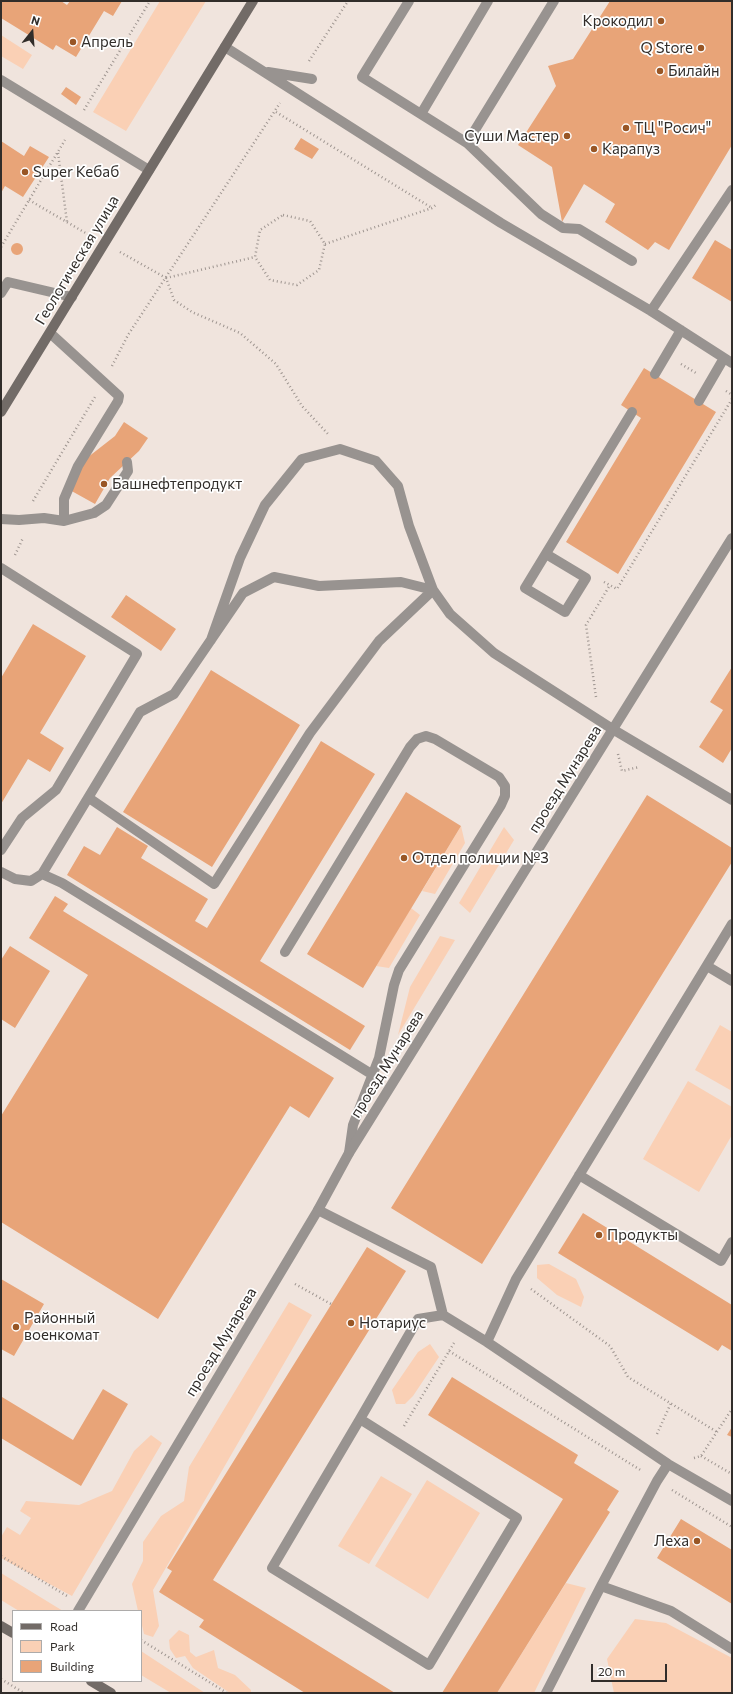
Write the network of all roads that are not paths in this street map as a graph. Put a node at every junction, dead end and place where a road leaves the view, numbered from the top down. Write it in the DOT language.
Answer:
graph roads {
  1 [pos="253,1"];
  2 [pos="409,1"];
  3 [pos="488,1"];
  4 [pos="554,1"];
  5 [pos="225,47"];
  6 [pos="264,71"];
  7 [pos="312,79"];
  8 [pos="1,80"];
  9 [pos="421,114"];
  10 [pos="467,143"];
  11 [pos="149,170"];
  12 [pos="732,190"];
  13 [pos="632,261"];
  14 [pos="1,293"];
  15 [pos="72,297"];
  16 [pos="651,311"];
  17 [pos="681,330"];
  18 [pos="50,333"];
  19 [pos="728,361"];
  20 [pos="655,374"];
  21 [pos="698,401"];
  22 [pos="1,412"];
  23 [pos="632,412"];
  24 [pos="127,462"];
  25 [pos="1,519"];
  26 [pos="64,520"];
  27 [pos="732,538"];
  28 [pos="546,554"];
  29 [pos="4,570"];
  30 [pos="434,590"];
  31 [pos="211,640"];
  32 [pos="614,730"];
  33 [pos="89,798"];
  34 [pos="732,800"];
  35 [pos="1,850"];
  36 [pos="1,872"];
  37 [pos="42,874"];
  38 [pos="732,924"];
  39 [pos="286,952"];
  40 [pos="707,966"];
  41 [pos="732,981"];
  42 [pos="372,1075"];
  43 [pos="350,1153"];
  44 [pos="579,1175"];
  45 [pos="318,1210"];
  46 [pos="732,1242"];
  47 [pos="443,1315"];
  48 [pos="486,1342"];
  49 [pos="360,1419"];
  50 [pos="668,1464"];
  51 [pos="732,1501"];
  52 [pos="601,1586"];
  53 [pos="80,1608"];
  54 [pos="1,1626"];
  55 [pos="12,1632"];
  56 [pos="732,1649"];
  57 [pos="93,1682"];
  58 [pos="110,1693"];
  59 [pos="546,1693"];
  1 -- 5 [label="main road, Геологическая улица"];
  2 -- 9 [label="street"];
  3 -- 9 [label="street"];
  4 -- 10 [label="street"];
  5 -- 6 [label="street"];
  5 -- 11 [label="main road, Геологическая улица"];
  6 -- 7 [label="street"];
  6 -- 16 [label="street"];
  8 -- 11 [label="street"];
  9 -- 10 [label="street"];
  10 -- 13 [label="street"];
  11 -- 15 [label="main road, Геологическая улица"];
  12 -- 16 [label="street"];
  14 -- 15 [label="street"];
  15 -- 18 [label="main road, Геологическая улица"];
  16 -- 17 [label="street"];
  17 -- 19 [label="street"];
  17 -- 20 [label="street"];
  18 -- 22 [label="main road, Геологическая улица"];
  18 -- 26 [label="street"];
  19 -- 21 [label="street"];
  23 -- 28 [label="street"];
  24 -- 26 [label="street"];
  25 -- 26 [label="street"];
  27 -- 32 [label="street, проезд Мунарева"];
  28 -- 28 [label="street"];
  29 -- 35 [label="street"];
  30 -- 31 [label="street"];
  30 -- 31 [label="street"];
  30 -- 32 [label="street"];
  30 -- 33 [label="street"];
  31 -- 33 [label="street"];
  32 -- 34 [label="street"];
  32 -- 43 [label="street, проезд Мунарева"];
  33 -- 37 [label="street"];
  36 -- 37 [label="street"];
  37 -- 42 [label="street"];
  38 -- 40 [label="street"];
  39 -- 42 [label="street"];
  40 -- 41 [label="street"];
  40 -- 44 [label="street"];
  42 -- 43 [label="street"];
  43 -- 45 [label="street, проезд Мунарева"];
  44 -- 46 [label="street"];
  44 -- 48 [label="street"];
  45 -- 47 [label="street"];
  45 -- 53 [label="street, проезд Мунарева"];
  47 -- 48 [label="street"];
  47 -- 49 [label="street"];
  48 -- 50 [label="street"];
  49 -- 49 [label="street"];
  50 -- 51 [label="street"];
  50 -- 52 [label="street"];
  52 -- 56 [label="street"];
  52 -- 59 [label="street"];
  54 -- 55 [label="main road"];
  57 -- 58 [label="main road"];
}
